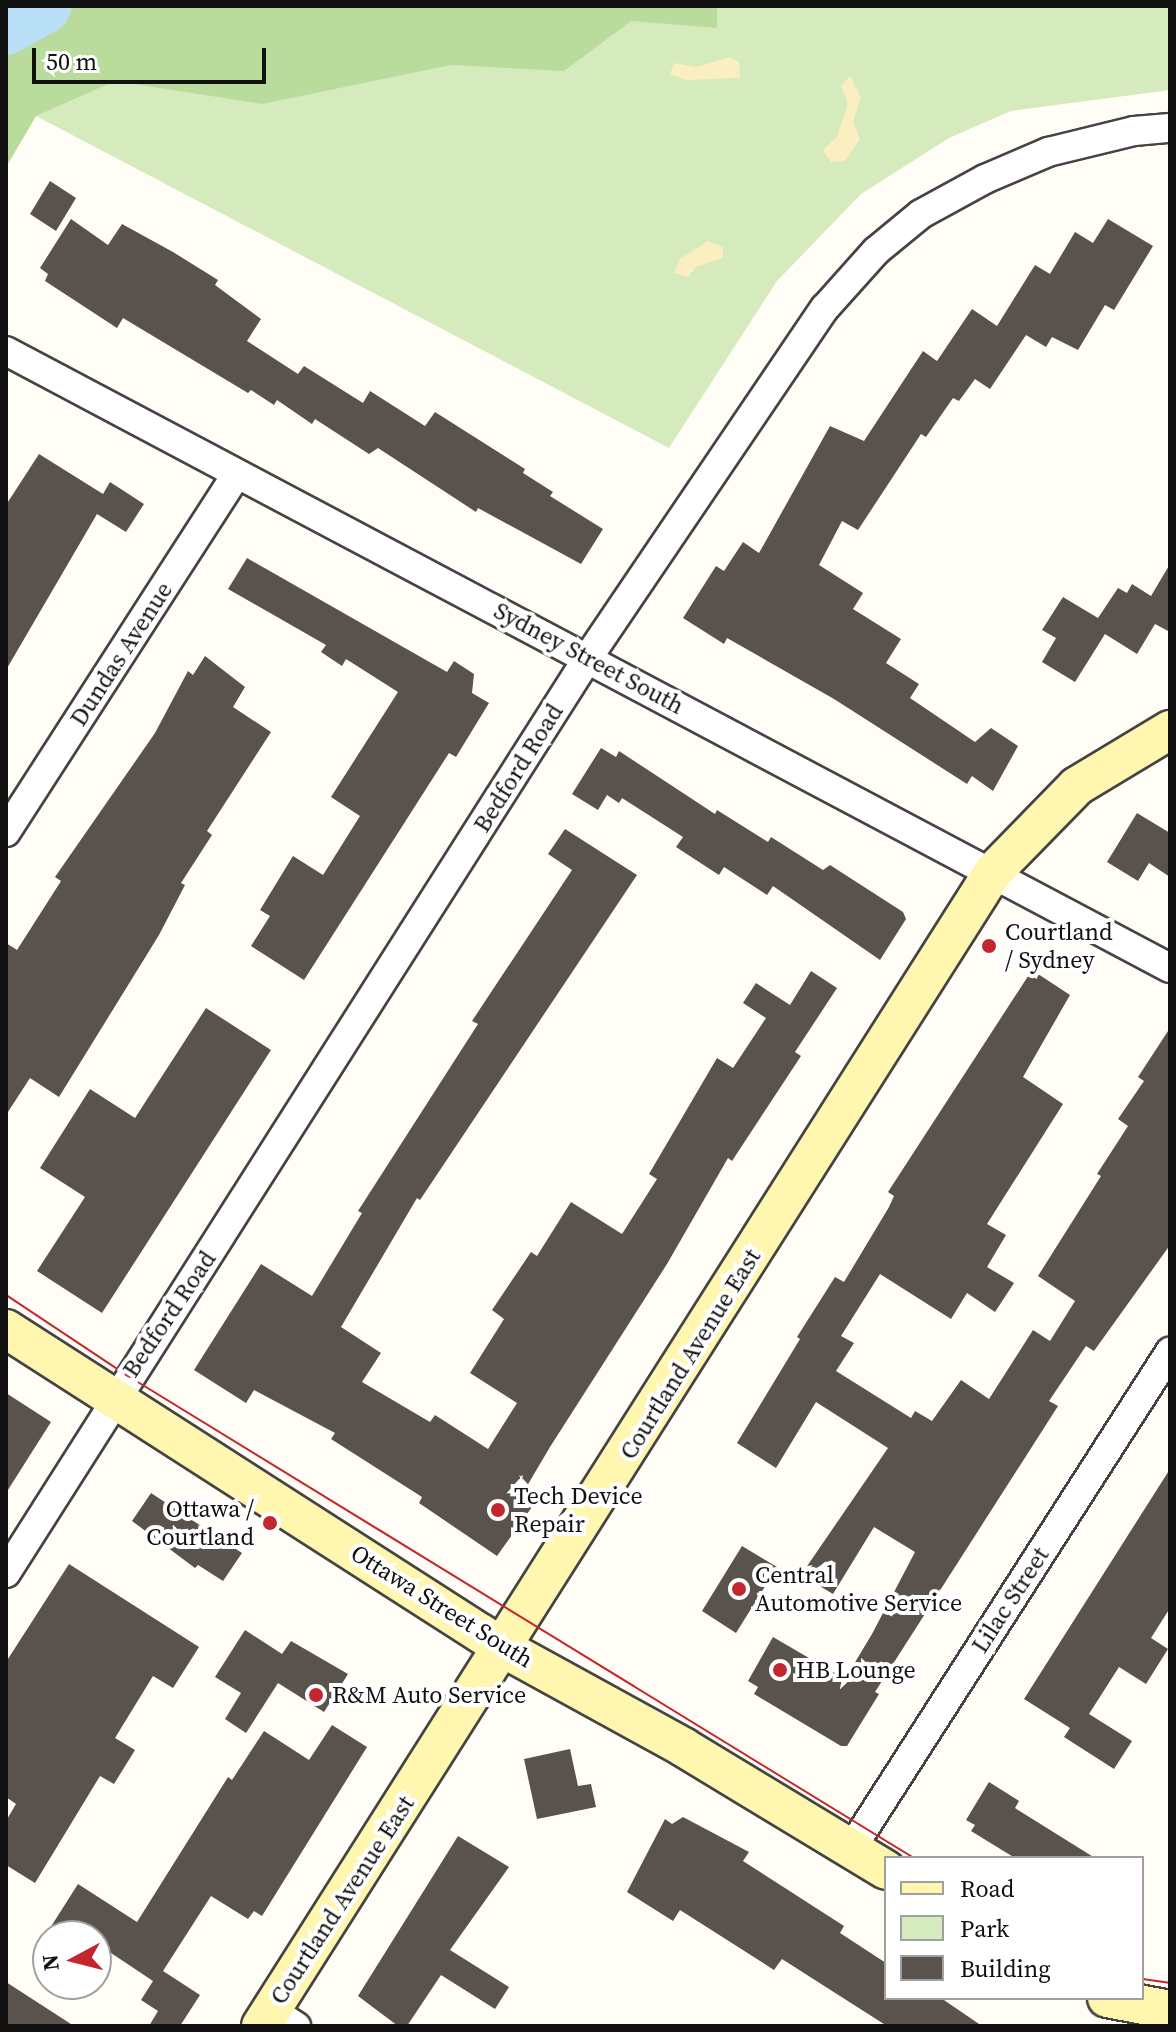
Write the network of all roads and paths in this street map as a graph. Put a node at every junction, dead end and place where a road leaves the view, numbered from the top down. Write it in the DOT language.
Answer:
graph roads {
  1 [pos="1170,128"];
  2 [pos="6,351"];
  3 [pos="236,475"];
  4 [pos="589,656"];
  5 [pos="1170,730"];
  6 [pos="6,832"];
  7 [pos="993,872"];
  8 [pos="1170,968"];
  9 [pos="6,1329"];
  10 [pos="1170,1352"];
  11 [pos="113,1397"];
  12 [pos="6,1573"];
  13 [pos="505,1649"];
  14 [pos="851,1849"];
  15 [pos="884,1869"];
  16 [pos="1118,2000"];
  17 [pos="1170,2010"];
  18 [pos="276,2021"];
  1 -- 4 [label="street, Bedford Road"];
  2 -- 3 [label="street, Sydney Street South"];
  3 -- 4 [label="street, Sydney Street South"];
  3 -- 6 [label="street, Dundas Avenue"];
  4 -- 7 [label="street, Sydney Street South"];
  4 -- 11 [label="street, Bedford Road"];
  5 -- 7 [label="main road, Courtland Avenue East"];
  7 -- 8 [label="street, Sydney Street South"];
  7 -- 13 [label="main road, Courtland Avenue East"];
  9 -- 11 [label="main road, Ottawa Street South"];
  10 -- 14 [label="street, Lilac Street"];
  11 -- 12 [label="street, Bedford Road"];
  11 -- 13 [label="main road, Ottawa Street South"];
  13 -- 14 [label="main road, Ottawa Street South"];
  13 -- 18 [label="main road, Courtland Avenue East"];
  14 -- 15 [label="main road, Ottawa Street South"];
  16 -- 17 [label="main road"];
}
